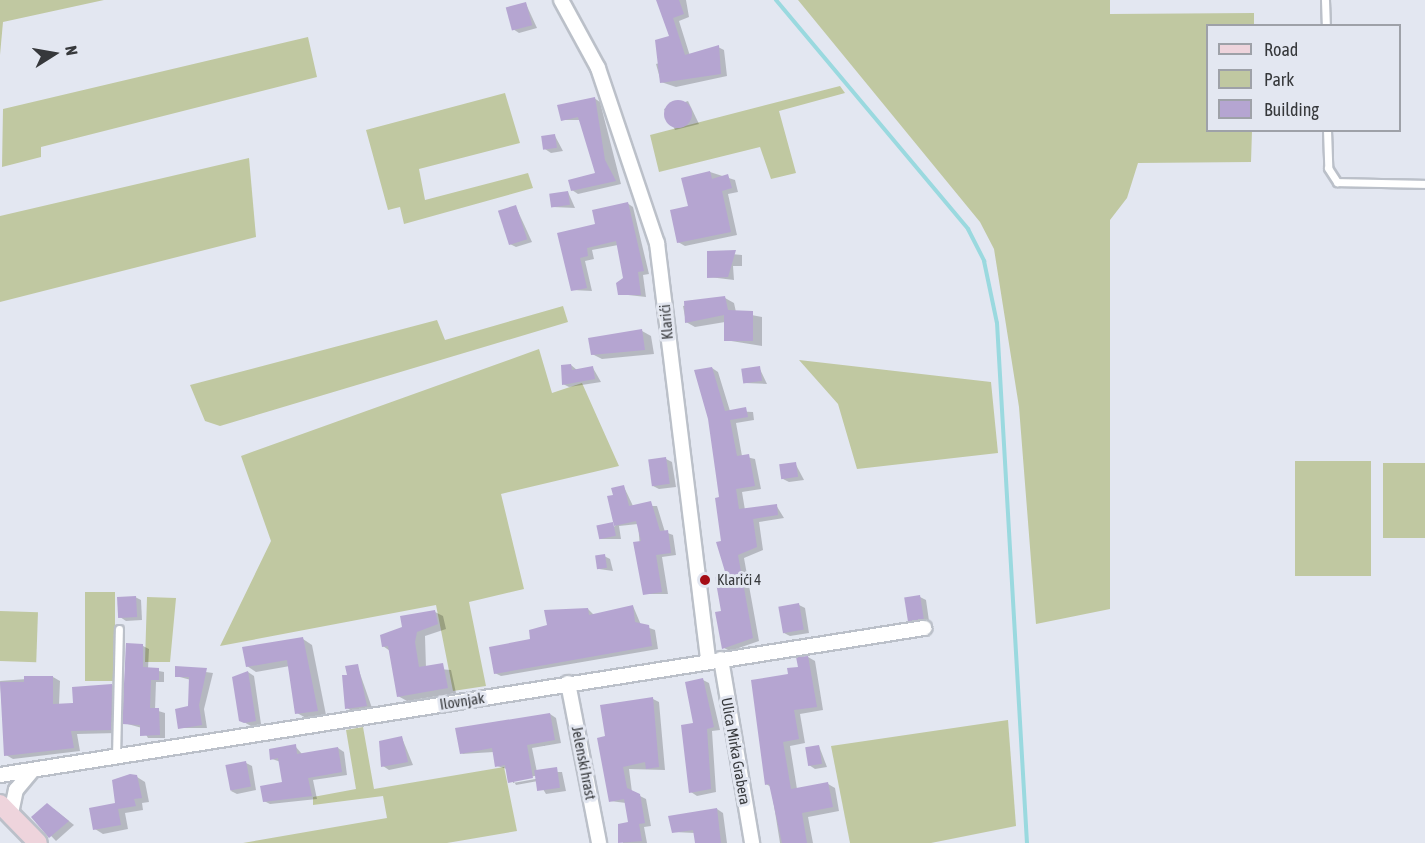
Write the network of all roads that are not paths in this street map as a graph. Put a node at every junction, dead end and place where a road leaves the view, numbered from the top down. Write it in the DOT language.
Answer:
graph roads {
  1 [pos="561,0"];
  2 [pos="1325,0"];
  3 [pos="1326,24"];
  4 [pos="1327,132"];
  5 [pos="1425,184"];
  6 [pos="924,628"];
  7 [pos="119,629"];
  8 [pos="714,660"];
  9 [pos="568,683"];
  10 [pos="116,757"];
  11 [pos="33,770"];
  12 [pos="0,775"];
  13 [pos="6,808"];
  14 [pos="38,843"];
  15 [pos="599,843"];
  16 [pos="752,843"];
  1 -- 8 [label="street, Klarići"];
  2 -- 3 [label="lane"];
  4 -- 5 [label="lane"];
  6 -- 8 [label="street, Ilovnjak"];
  7 -- 10 [label="lane"];
  8 -- 9 [label="street, Ilovnjak"];
  8 -- 16 [label="street, Ulica Mirka Grabera"];
  9 -- 10 [label="street, Ilovnjak"];
  9 -- 15 [label="street, Jelenski hrast"];
  10 -- 11 [label="street, Ilovnjak"];
  11 -- 12 [label="street, Ilovnjak"];
  11 -- 13 [label="street"];
  13 -- 14 [label="main road"];
}
